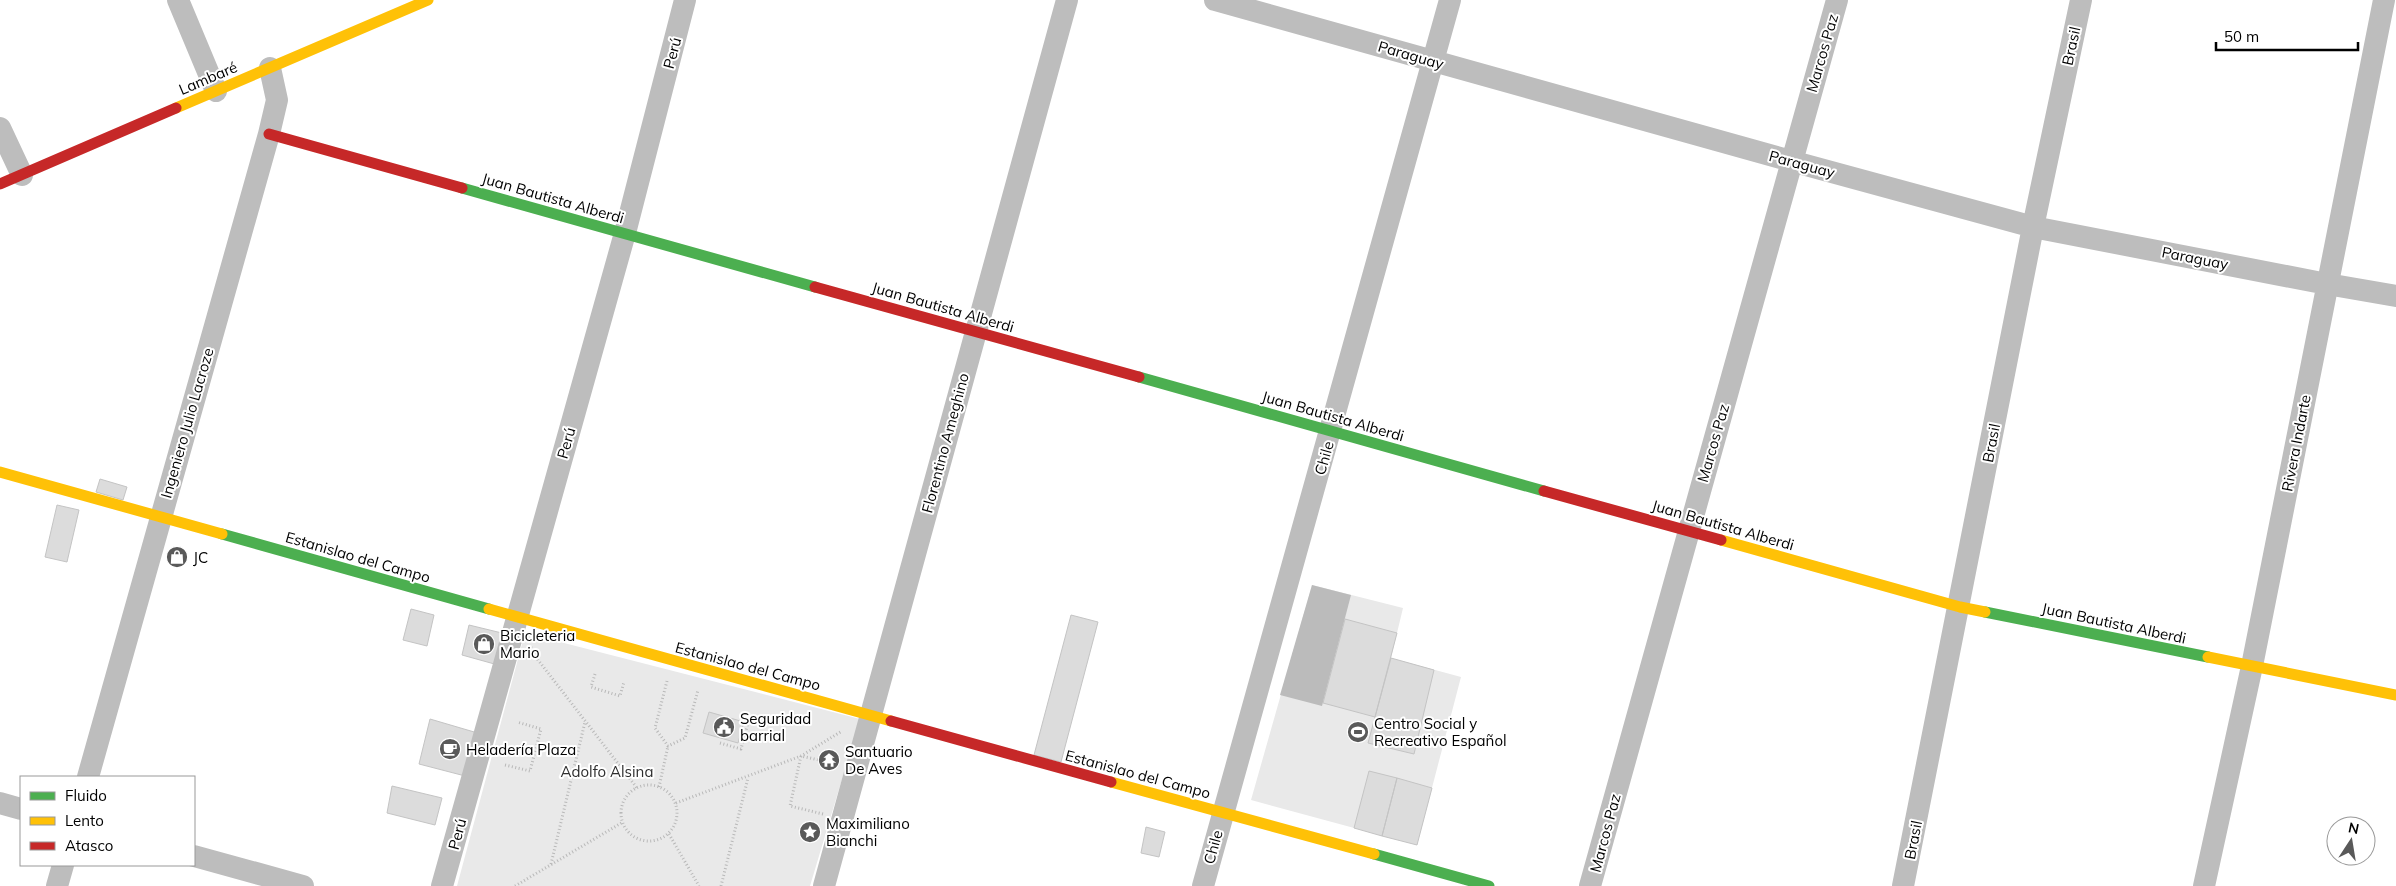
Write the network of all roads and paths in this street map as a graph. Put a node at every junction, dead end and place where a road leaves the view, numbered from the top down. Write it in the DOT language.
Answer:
graph roads {
  1 [pos="178,0"];
  2 [pos="428,0"];
  3 [pos="686,0"];
  4 [pos="1067,0"];
  5 [pos="1215,0"];
  6 [pos="1450,0"];
  7 [pos="1837,0"];
  8 [pos="2081,0"];
  9 [pos="2384,0"];
  10 [pos="1433,62"];
  11 [pos="270,68"];
  12 [pos="216,91"];
  13 [pos="0,128"];
  14 [pos="269,134"];
  15 [pos="1791,161"];
  16 [pos="22,174"];
  17 [pos="0,184"];
  18 [pos="2033,227"];
  19 [pos="625,233"];
  20 [pos="2327,284"];
  21 [pos="2396,296"];
  22 [pos="976,331"];
  23 [pos="1331,431"];
  24 [pos="0,472"];
  25 [pos="160,516"];
  26 [pos="1688,532"];
  27 [pos="1960,607"];
  28 [pos="516,617"];
  29 [pos="672,661"];
  30 [pos="2252,666"];
  31 [pos="703,670"];
  32 [pos="595,674"];
  33 [pos="624,682"];
  34 [pos="2396,695"];
  35 [pos="871,715"];
  36 [pos="749,719"];
  37 [pos="517,722"];
  38 [pos="585,722"];
  39 [pos="720,743"];
  40 [pos="668,746"];
  41 [pos="801,756"];
  42 [pos="837,764"];
  43 [pos="505,765"];
  44 [pos="88,776"];
  45 [pos="748,777"];
  46 [pos="659,787"];
  47 [pos="637,788"];
  48 [pos="0,803"];
  49 [pos="676,804"];
  50 [pos="20,809"];
  51 [pos="1222,812"];
  52 [pos="824,814"];
  53 [pos="623,822"];
  54 [pos="669,834"];
  55 [pos="195,856"];
  56 [pos="551,864"];
  57 [pos="63,866"];
  58 [pos="58,886"];
  59 [pos="303,886"];
  60 [pos="442,886"];
  61 [pos="515,886"];
  62 [pos="699,886"];
  63 [pos="721,886"];
  64 [pos="824,886"];
  65 [pos="1203,886"];
  66 [pos="1489,886"];
  67 [pos="1590,886"];
  68 [pos="1904,886"];
  69 [pos="2204,886"];
  1 -- 12 [label="street"];
  2 -- 11 [label="street, Lambaré"];
  3 -- 19 [label="street, Perú"];
  4 -- 22 [label="street, Florentino Ameghino"];
  5 -- 10 [label="street, Paraguay"];
  6 -- 10 [label="street, Chile"];
  7 -- 15 [label="street, Marcos Paz"];
  8 -- 18 [label="street, Brasil"];
  9 -- 20 [label="street, Rivera Indarte"];
  10 -- 15 [label="street, Paraguay"];
  10 -- 23 [label="street, Chile"];
  11 -- 12 [label="street, Lambaré"];
  11 -- 14 [label="street, Ingeniero Julio Lacroze"];
  12 -- 16 [label="street, Lambaré"];
  13 -- 16 [label="street"];
  14 -- 19 [label="street, Juan Bautista Alberdi"];
  14 -- 25 [label="street, Ingeniero Julio Lacroze"];
  15 -- 18 [label="street, Paraguay"];
  15 -- 26 [label="street, Marcos Paz"];
  16 -- 17 [label="street, Lambaré"];
  18 -- 20 [label="street, Paraguay"];
  18 -- 27 [label="street, Brasil"];
  19 -- 22 [label="street, Juan Bautista Alberdi"];
  19 -- 28 [label="street, Perú"];
  20 -- 21 [label="street, Paraguay"];
  20 -- 30 [label="street, Rivera Indarte"];
  22 -- 23 [label="street, Juan Bautista Alberdi"];
  22 -- 35 [label="street, Florentino Ameghino"];
  23 -- 26 [label="street, Juan Bautista Alberdi"];
  23 -- 51 [label="street, Chile"];
  24 -- 25 [label="street, Estanislao del Campo"];
  25 -- 28 [label="street, Estanislao del Campo"];
  25 -- 44 [label="street, Ingeniero Julio Lacroze"];
  26 -- 27 [label="street, Juan Bautista Alberdi"];
  26 -- 67 [label="street, Marcos Paz"];
  27 -- 30 [label="street, Juan Bautista Alberdi"];
  27 -- 68 [label="street, Brasil"];
  28 -- 29 [label="street, Estanislao del Campo"];
  28 -- 38 [label="path"];
  28 -- 60 [label="street, Perú"];
  29 -- 31 [label="street, Estanislao del Campo"];
  29 -- 40 [label="path"];
  30 -- 34 [label="street, Juan Bautista Alberdi"];
  30 -- 69 [label="street, Rivera Indarte"];
  31 -- 35 [label="street, Estanislao del Campo"];
  31 -- 40 [label="path"];
  32 -- 33 [label="path"];
  35 -- 41 [label="path"];
  35 -- 51 [label="street, Estanislao del Campo"];
  35 -- 64 [label="street, Florentino Ameghino"];
  36 -- 39 [label="path"];
  37 -- 43 [label="path"];
  38 -- 47 [label="path"];
  38 -- 56 [label="path"];
  40 -- 46 [label="path"];
  41 -- 42 [label="path"];
  41 -- 45 [label="path"];
  41 -- 52 [label="path"];
  45 -- 49 [label="path"];
  45 -- 63 [label="path"];
  46 -- 47 [label="path"];
  46 -- 49 [label="path"];
  47 -- 53 [label="path"];
  48 -- 50 [label="street"];
  49 -- 54 [label="path"];
  51 -- 65 [label="street, Chile"];
  51 -- 66 [label="street, Estanislao del Campo"];
  53 -- 54 [label="path"];
  53 -- 56 [label="path"];
  54 -- 62 [label="path"];
  55 -- 59 [label="street"];
  56 -- 61 [label="path"];
  57 -- 58 [label="street"];
}
